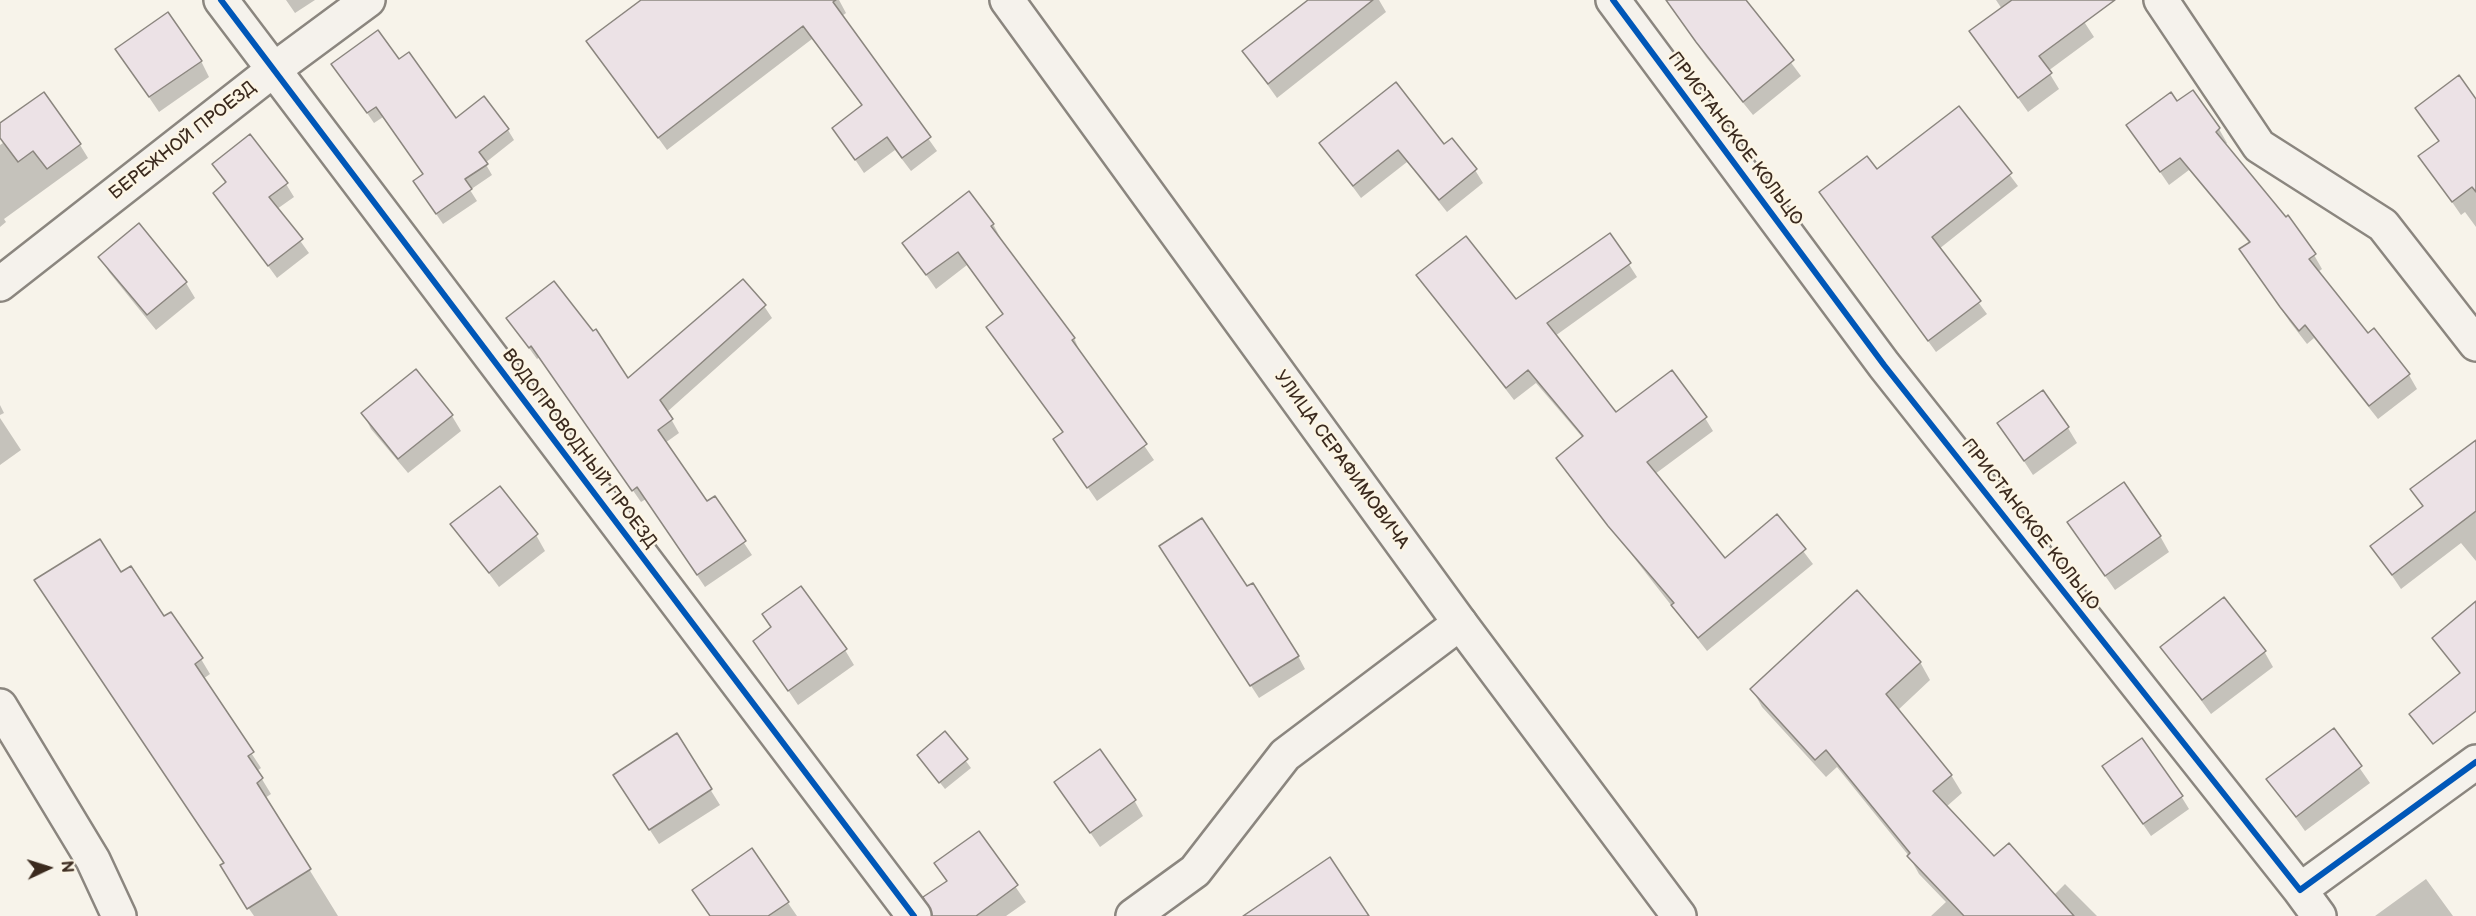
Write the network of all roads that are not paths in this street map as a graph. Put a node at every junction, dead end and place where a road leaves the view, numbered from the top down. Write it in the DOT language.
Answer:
graph roads {
  1 [pos="221,0"];
  2 [pos="368,0"];
  3 [pos="1007,0"];
  4 [pos="1613,0"];
  5 [pos="2161,0"];
  6 [pos="272,71"];
  7 [pos="0,284"];
  8 [pos="2476,344"];
  9 [pos="1460,623"];
  10 [pos="0,706"];
  11 [pos="2476,762"];
  12 [pos="2300,890"];
  13 [pos="119,916"];
  14 [pos="914,916"];
  15 [pos="1133,916"];
  16 [pos="1679,916"];
  17 [pos="2319,916"];
  1 -- 6 [label="street, ВОДОПРОВОДНЫЙ ПРОЕЗД"];
  2 -- 6 [label="street, БЕРЕЖНОЙ ПРОЕЗД"];
  3 -- 9 [label="street, УЛИЦА СЕРАФИМОВИЧА"];
  4 -- 12 [label="street, ПРИСТАНСКОЕ КОЛЬЦО"];
  5 -- 8 [label="street"];
  6 -- 7 [label="street, БЕРЕЖНОЙ ПРОЕЗД"];
  6 -- 14 [label="street, ВОДОПРОВОДНЫЙ ПРОЕЗД"];
  9 -- 15 [label="street"];
  9 -- 16 [label="street, УЛИЦА СЕРАФИМОВИЧА"];
  10 -- 13 [label="street"];
  11 -- 12 [label="street"];
  12 -- 17 [label="street, ПРИСТАНСКОЕ КОЛЬЦО"];
}
